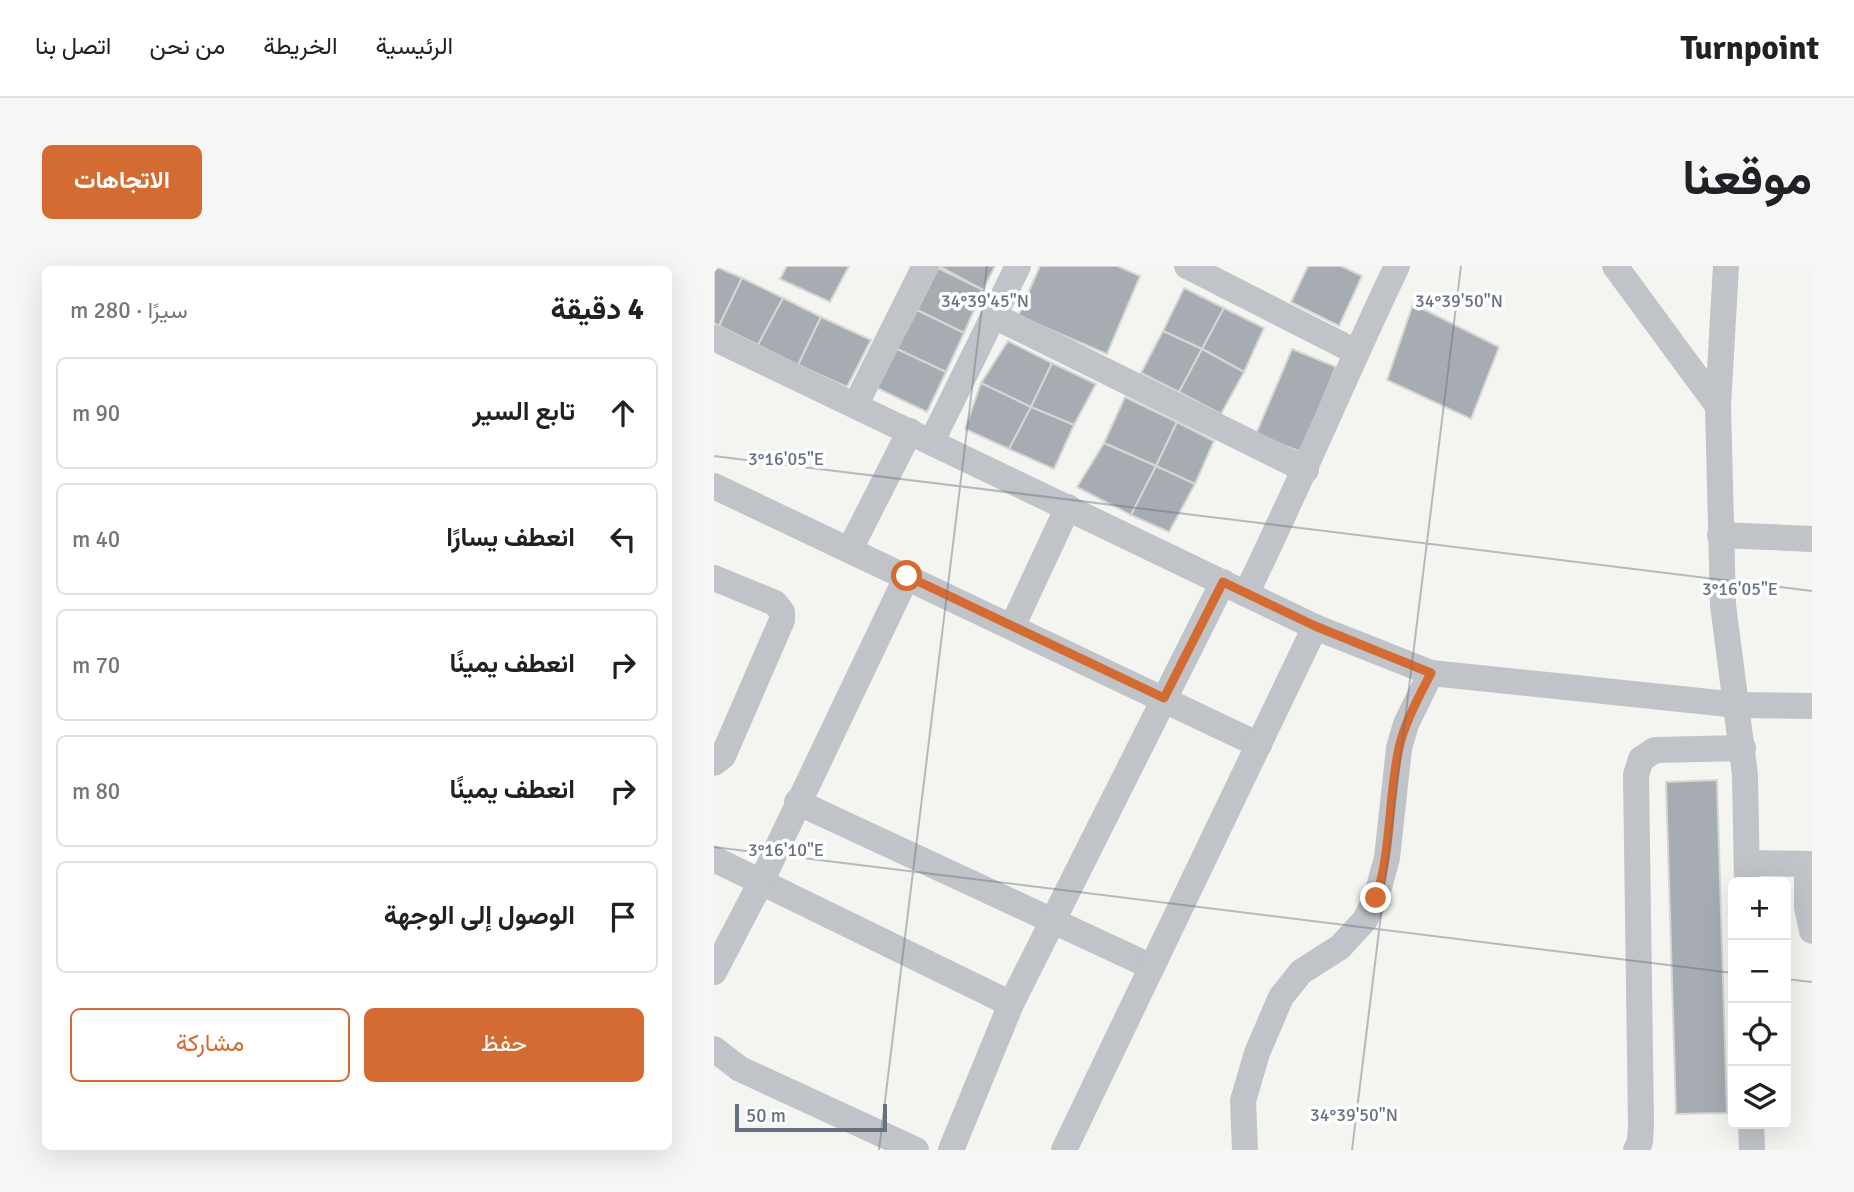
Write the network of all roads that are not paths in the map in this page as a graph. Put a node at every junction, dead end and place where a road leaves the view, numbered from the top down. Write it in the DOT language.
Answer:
graph roads {
  1 [pos="925,266"];
  2 [pos="1018,266"];
  3 [pos="1187,266"];
  4 [pos="1397,266"];
  5 [pos="1615,266"];
  6 [pos="1726,266"];
  7 [pos="994,316"];
  8 [pos="714,338"];
  9 [pos="1356,352"];
  10 [pos="856,404"];
  11 [pos="1718,406"];
  12 [pos="921,436"];
  13 [pos="1306,471"];
  14 [pos="714,486"];
  15 [pos="1068,508"];
  16 [pos="1720,535"];
  17 [pos="1812,539"];
  18 [pos="850,549"];
  19 [pos="907,576"];
  20 [pos="714,579"];
  21 [pos="1234,588"];
  22 [pos="1013,625"];
  23 [pos="1315,626"];
  24 [pos="1431,673"];
  25 [pos="1164,698"];
  26 [pos="1738,705"];
  27 [pos="1812,706"];
  28 [pos="1259,745"];
  29 [pos="1743,748"];
  30 [pos="714,763"];
  31 [pos="797,802"];
  32 [pos="714,859"];
  33 [pos="1810,864"];
  34 [pos="1747,873"];
  35 [pos="761,882"];
  36 [pos="1054,919"];
  37 [pos="1812,931"];
  38 [pos="1152,967"];
  39 [pos="714,972"];
  40 [pos="1011,1004"];
  41 [pos="714,1049"];
  42 [pos="1751,1129"];
  43 [pos="916,1150"];
  44 [pos="951,1150"];
  45 [pos="1064,1150"];
  46 [pos="1245,1150"];
  47 [pos="1636,1150"];
  48 [pos="1752,1150"];
  1 -- 10 [label="street"];
  2 -- 7 [label="street"];
  3 -- 9 [label="street"];
  4 -- 9 [label="street"];
  5 -- 11 [label="street"];
  6 -- 11 [label="street"];
  7 -- 12 [label="street"];
  7 -- 13 [label="street"];
  8 -- 10 [label="street"];
  9 -- 13 [label="street"];
  10 -- 12 [label="street"];
  11 -- 16 [label="street"];
  12 -- 15 [label="street"];
  12 -- 18 [label="street"];
  13 -- 21 [label="street"];
  14 -- 18 [label="street"];
  15 -- 21 [label="street"];
  15 -- 22 [label="street"];
  16 -- 17 [label="street"];
  16 -- 26 [label="street"];
  18 -- 19 [label="street"];
  19 -- 22 [label="street"];
  19 -- 31 [label="street"];
  20 -- 30 [label="street"];
  21 -- 23 [label="street"];
  21 -- 25 [label="street"];
  22 -- 25 [label="street"];
  23 -- 24 [label="street"];
  23 -- 28 [label="street"];
  24 -- 26 [label="street"];
  24 -- 46 [label="street"];
  25 -- 28 [label="street"];
  25 -- 36 [label="street"];
  26 -- 27 [label="street"];
  26 -- 29 [label="street"];
  28 -- 38 [label="street"];
  29 -- 34 [label="street"];
  29 -- 47 [label="street"];
  31 -- 35 [label="street"];
  31 -- 36 [label="street"];
  32 -- 35 [label="street"];
  33 -- 34 [label="street"];
  33 -- 37 [label="street"];
  35 -- 39 [label="street"];
  35 -- 40 [label="street"];
  36 -- 38 [label="street"];
  36 -- 40 [label="street"];
  38 -- 45 [label="street"];
  40 -- 44 [label="street"];
  41 -- 43 [label="street"];
  42 -- 48 [label="street"];
}
